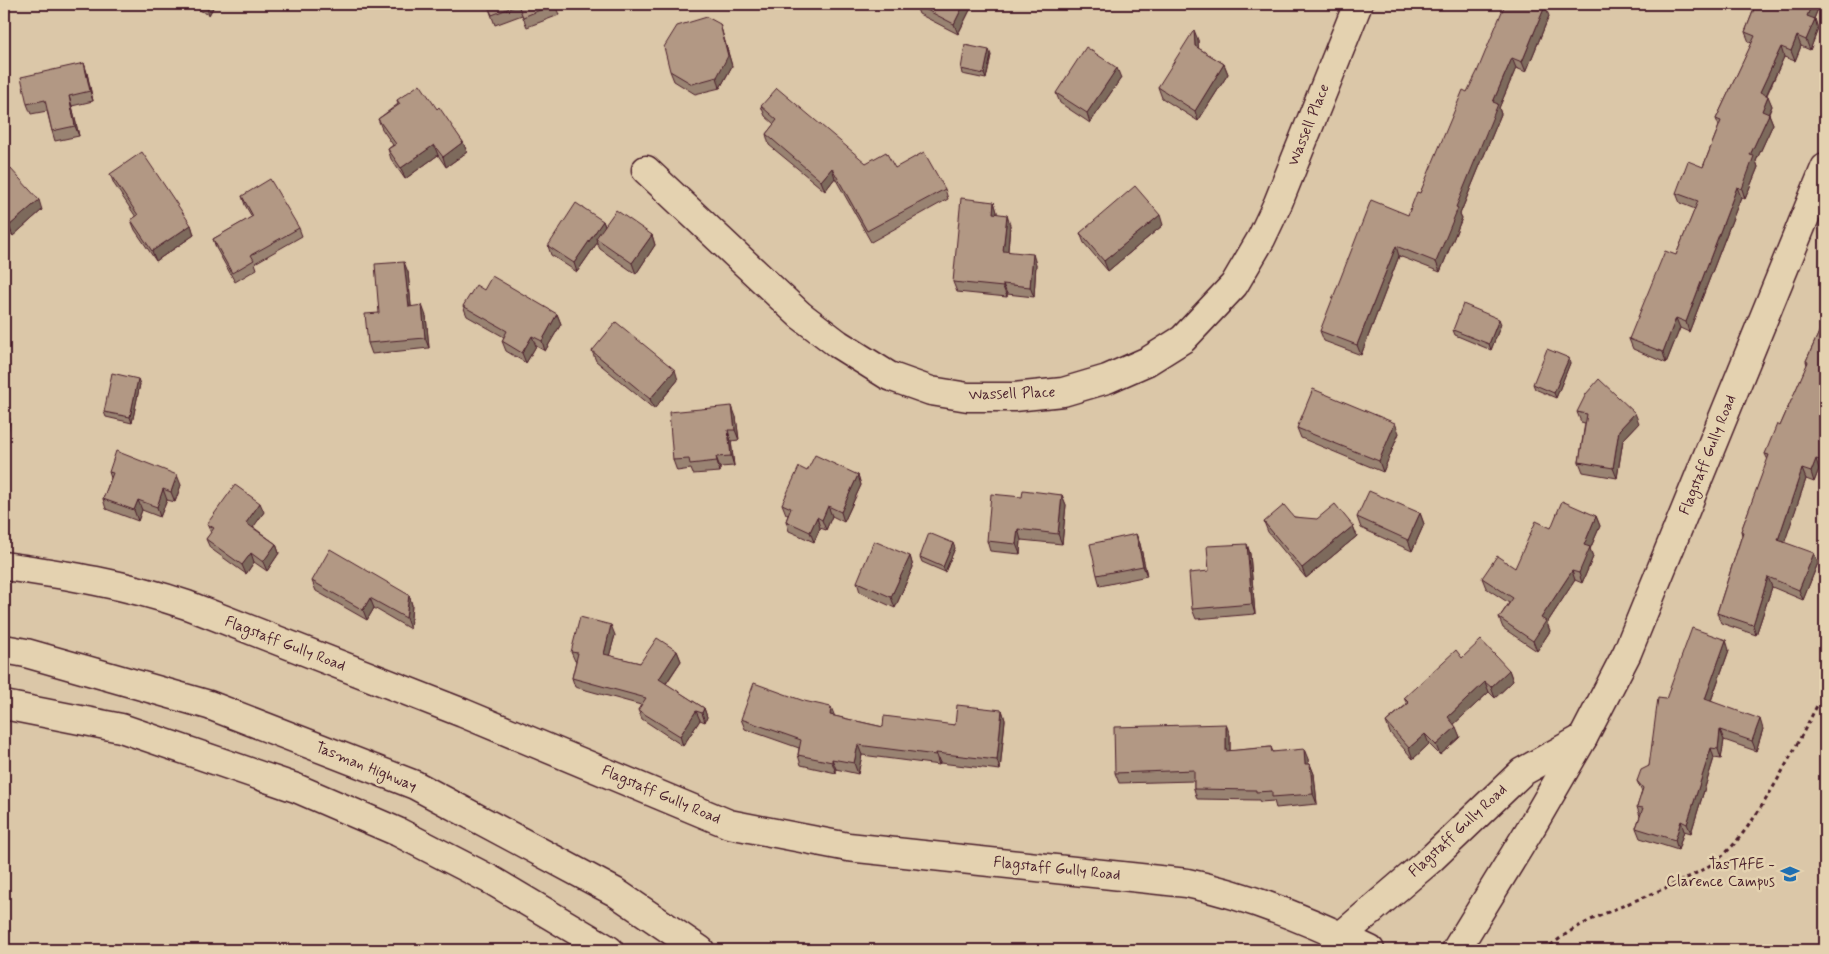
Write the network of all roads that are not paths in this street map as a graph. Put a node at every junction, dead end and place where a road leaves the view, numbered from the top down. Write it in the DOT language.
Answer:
graph roads {
  1 [pos="1358,4"];
  2 [pos="1825,168"];
  3 [pos="646,170"];
  4 [pos="4,566"];
  5 [pos="4,649"];
  6 [pos="4,705"];
  7 [pos="1582,738"];
  8 [pos="1341,936"];
  9 [pos="609,950"];
  10 [pos="700,950"];
  11 [pos="1370,950"];
  12 [pos="1456,950"];
  1 -- 3 [label="main road, Wassell Place"];
  2 -- 7 [label="main road, Flagstaff Gully Road"];
  4 -- 8 [label="main road, Flagstaff Gully Road"];
  5 -- 10 [label="main road, Tasman Highway"];
  6 -- 9 [label="main road"];
  7 -- 8 [label="main road, Flagstaff Gully Road"];
  7 -- 12 [label="main road, Flagstaff Gully Road"];
  8 -- 11 [label="main road, Flagstaff Gully Road"];
}
